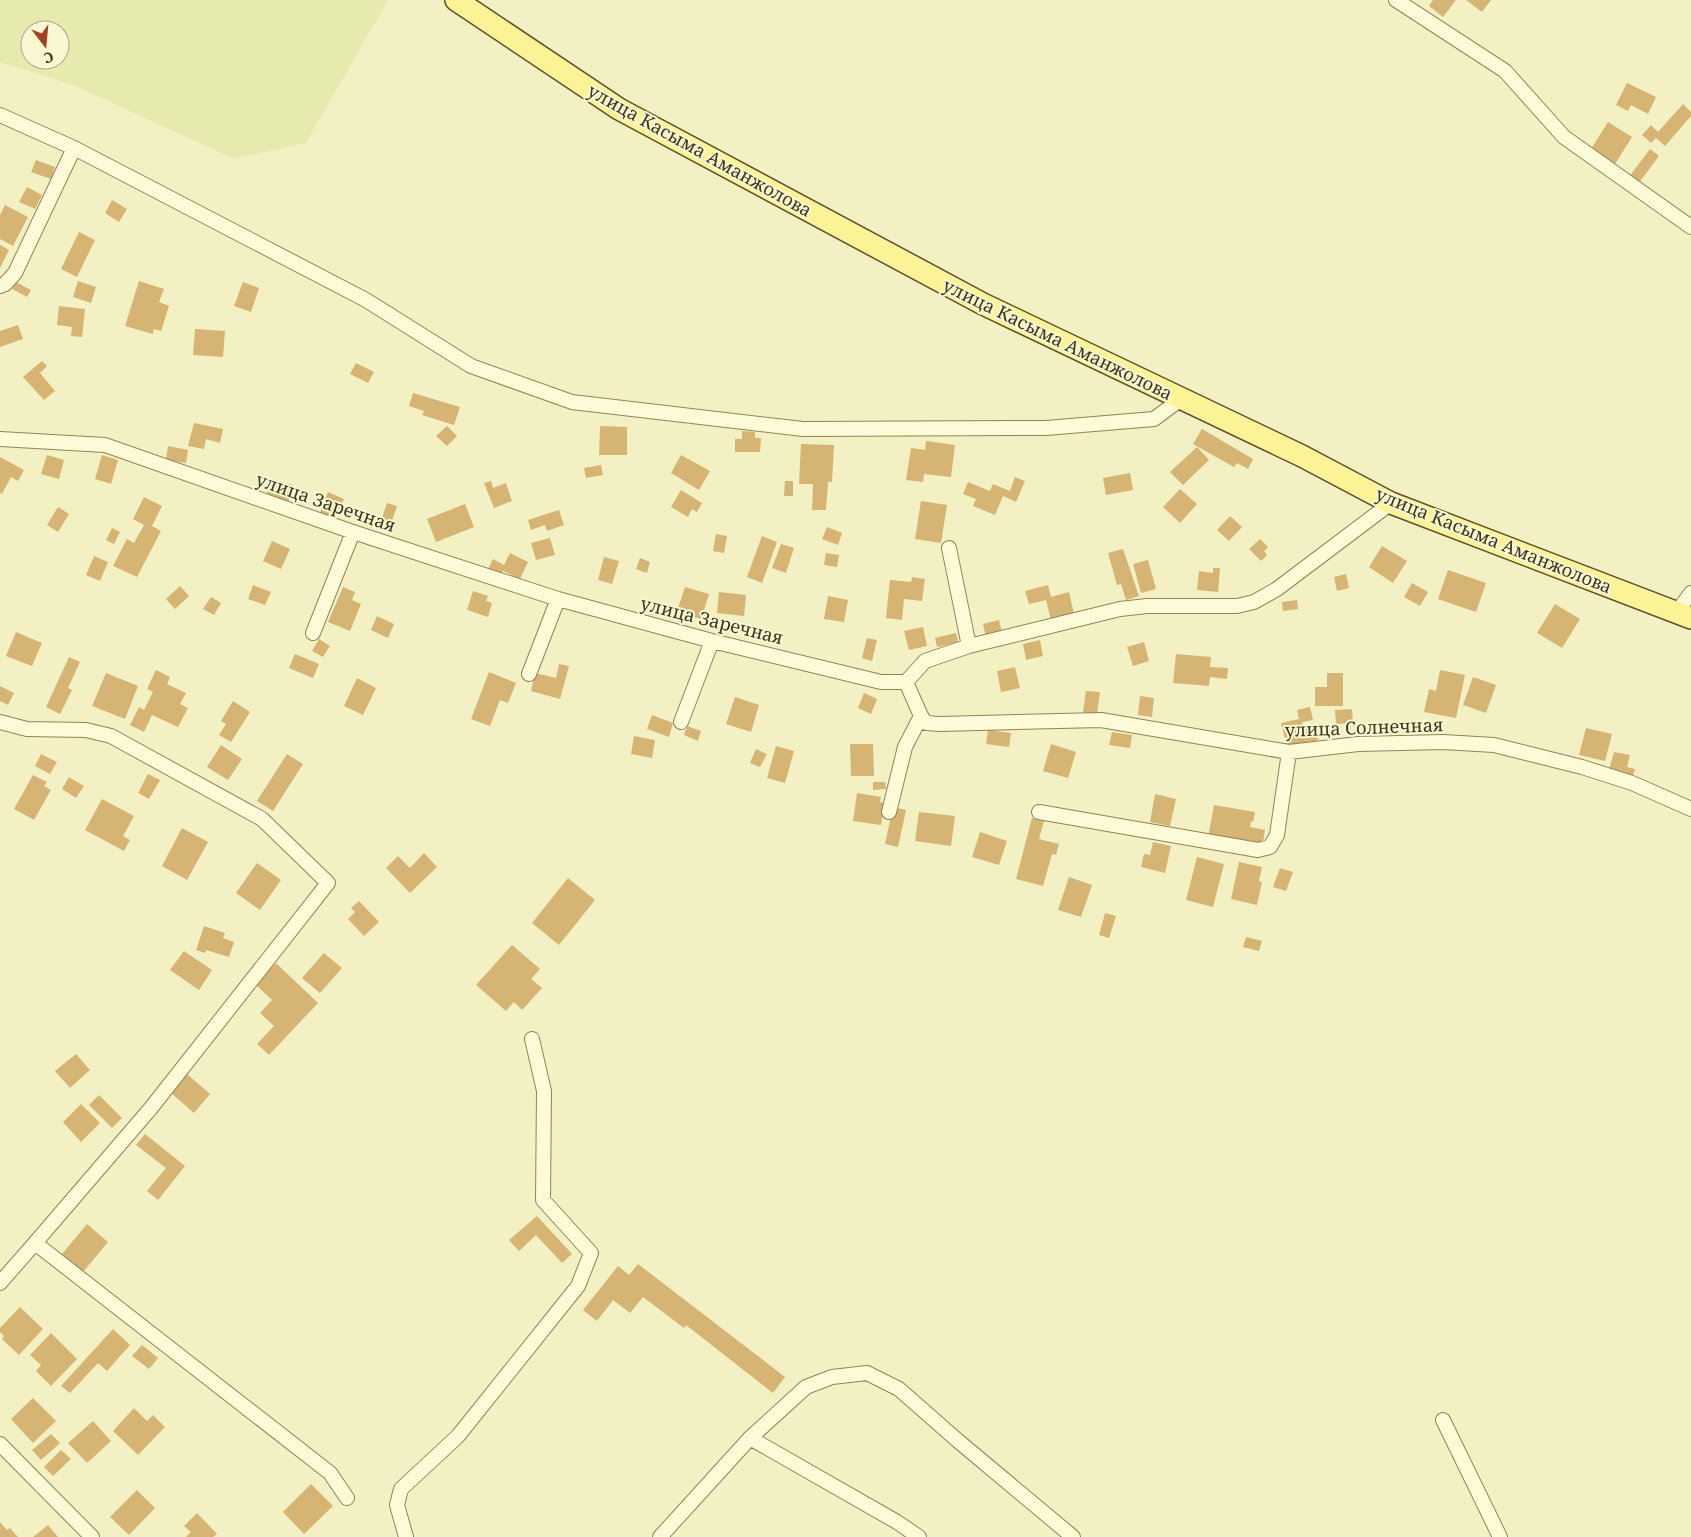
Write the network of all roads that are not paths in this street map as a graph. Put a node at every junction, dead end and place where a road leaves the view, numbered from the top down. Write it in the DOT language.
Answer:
graph roads {
  1 [pos="456,0"];
  2 [pos="1396,0"];
  3 [pos="0,115"];
  4 [pos="74,148"];
  5 [pos="1691,227"];
  6 [pos="0,286"];
  7 [pos="1181,399"];
  8 [pos="0,439"];
  9 [pos="1391,503"];
  10 [pos="353,532"];
  11 [pos="949,548"];
  12 [pos="1691,593"];
  13 [pos="558,599"];
  14 [pos="1684,615"];
  15 [pos="313,633"];
  16 [pos="712,641"];
  17 [pos="969,646"];
  18 [pos="529,674"];
  19 [pos="906,682"];
  20 [pos="921,716"];
  21 [pos="0,722"];
  22 [pos="681,722"];
  23 [pos="1289,752"];
  24 [pos="1691,809"];
  25 [pos="890,812"];
  26 [pos="1039,812"];
  27 [pos="532,1039"];
  28 [pos="35,1243"];
  29 [pos="0,1284"];
  30 [pos="1443,1420"];
  31 [pos="750,1438"];
  32 [pos="0,1444"];
  33 [pos="347,1498"];
  34 [pos="92,1537"];
  35 [pos="406,1537"];
  36 [pos="660,1537"];
  37 [pos="919,1537"];
  38 [pos="1073,1537"];
  39 [pos="1500,1537"];
  1 -- 7 [label="main road, улица Касыма Аманжолова"];
  2 -- 5 [label="street"];
  3 -- 4 [label="street"];
  4 -- 6 [label="street"];
  4 -- 7 [label="street"];
  7 -- 9 [label="main road, улица Касыма Аманжолова"];
  8 -- 10 [label="street, улица Заречная"];
  9 -- 14 [label="main road, улица Касыма Аманжолова"];
  9 -- 17 [label="street"];
  10 -- 13 [label="street, улица Заречная"];
  10 -- 15 [label="street"];
  11 -- 17 [label="street"];
  12 -- 14 [label="street"];
  13 -- 16 [label="street, улица Заречная"];
  13 -- 18 [label="street"];
  16 -- 19 [label="street, улица Заречная"];
  16 -- 22 [label="street"];
  17 -- 19 [label="street"];
  19 -- 20 [label="street"];
  20 -- 23 [label="street, улица Солнечная"];
  20 -- 25 [label="street"];
  21 -- 28 [label="street"];
  23 -- 24 [label="street, улица Солнечная"];
  23 -- 26 [label="street"];
  27 -- 35 [label="street"];
  28 -- 29 [label="street"];
  28 -- 33 [label="street"];
  30 -- 39 [label="street"];
  31 -- 36 [label="street"];
  31 -- 37 [label="street"];
  31 -- 38 [label="street"];
  32 -- 34 [label="street"];
}
